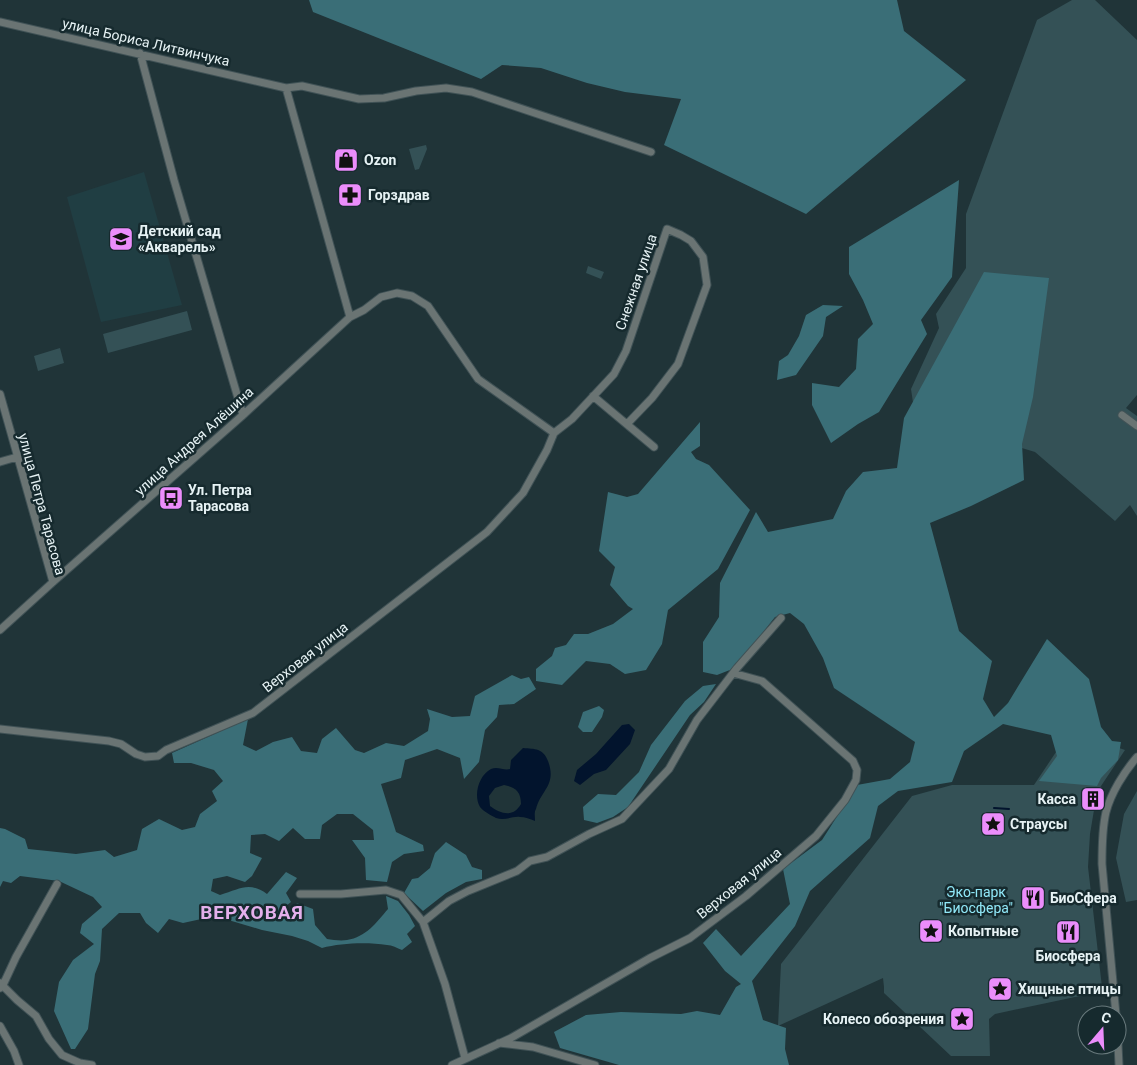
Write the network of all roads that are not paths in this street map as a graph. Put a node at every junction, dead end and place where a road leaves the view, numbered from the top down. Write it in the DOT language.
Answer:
graph roads {
  1 [pos="0,22"];
  2 [pos="140,53"];
  3 [pos="286,88"];
  4 [pos="651,152"];
  5 [pos="350,318"];
  6 [pos="0,394"];
  7 [pos="593,396"];
  8 [pos="243,415"];
  9 [pos="1122,415"];
  10 [pos="627,424"];
  11 [pos="1137,426"];
  12 [pos="554,433"];
  13 [pos="654,447"];
  14 [pos="17,457"];
  15 [pos="0,462"];
  16 [pos="53,582"];
  17 [pos="781,618"];
  18 [pos="0,630"];
  19 [pos="733,673"];
  20 [pos="0,729"];
  21 [pos="1137,757"];
  22 [pos="57,884"];
  23 [pos="300,894"];
  24 [pos="423,922"];
  25 [pos="1,985"];
  26 [pos="1115,1005"];
  27 [pos="0,1026"];
  28 [pos="499,1043"];
  29 [pos="465,1058"];
  30 [pos="19,1065"];
  31 [pos="92,1065"];
  32 [pos="452,1065"];
  33 [pos="595,1065"];
  1 -- 2 [label="street, улица Бориса Литвинчука"];
  2 -- 3 [label="street, улица Бориса Литвинчука"];
  2 -- 8 [label="street"];
  3 -- 4 [label="street, улица Бориса Литвинчука"];
  3 -- 5 [label="street"];
  5 -- 8 [label="street, улица Андрея Алёшина"];
  5 -- 12 [label="street, улица Андрея Алёшина"];
  6 -- 14 [label="street, улица Петра Тарасова"];
  7 -- 10 [label="street"];
  7 -- 10 [label="street, Снежная улица"];
  7 -- 12 [label="street, Снежная улица"];
  8 -- 16 [label="street, улица Андрея Алёшина"];
  9 -- 11 [label="street"];
  10 -- 13 [label="street"];
  12 -- 20 [label="street, Верховая улица"];
  14 -- 15 [label="street"];
  14 -- 16 [label="street, улица Петра Тарасова"];
  16 -- 18 [label="street, улица Петра Тарасова"];
  17 -- 19 [label="street"];
  19 -- 24 [label="street"];
  19 -- 28 [label="street, Верховая улица"];
  21 -- 26 [label="street"];
  22 -- 25 [label="street"];
  23 -- 24 [label="street"];
  24 -- 29 [label="street"];
  25 -- 31 [label="street"];
  27 -- 30 [label="street"];
  28 -- 29 [label="street, Верховая улица"];
  28 -- 33 [label="street"];
  29 -- 32 [label="street, Верховая улица"];
}
